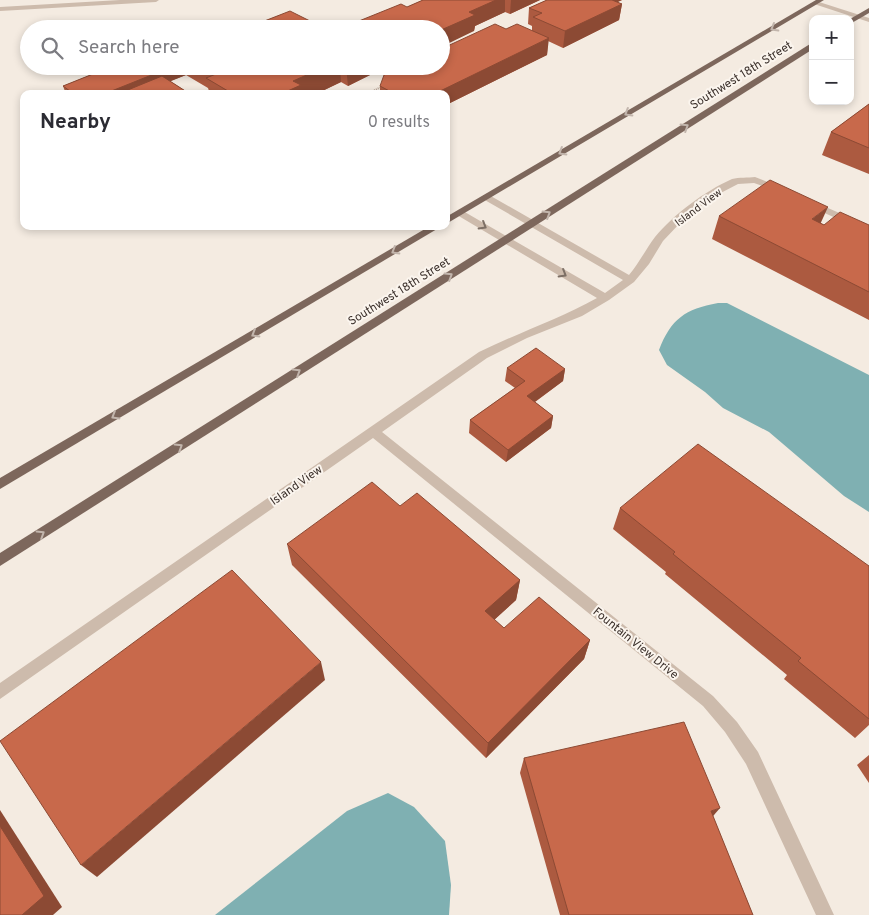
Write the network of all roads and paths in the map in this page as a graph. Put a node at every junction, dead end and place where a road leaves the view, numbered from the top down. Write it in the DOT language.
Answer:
graph roads {
  1 [pos="156,0"];
  2 [pos="818,1"];
  3 [pos="0,9"];
  4 [pos="869,10"];
  5 [pos="860,16"];
  6 [pos="854,20"];
  7 [pos="869,20"];
  8 [pos="809,49"];
  9 [pos="383,86"];
  10 [pos="375,90"];
  11 [pos="486,197"];
  12 [pos="460,213"];
  13 [pos="450,219"];
  14 [pos="532,223"];
  15 [pos="430,230"];
  16 [pos="869,230"];
  17 [pos="506,240"];
  18 [pos="630,280"];
  19 [pos="604,298"];
  20 [pos="373,431"];
  21 [pos="0,484"];
  22 [pos="0,560"];
  23 [pos="0,692"];
  24 [pos="825,915"];
  1 -- 3 [label="street"];
  2 -- 5 [label="street"];
  2 -- 11 [label="main road, Southwest 18th Street, one-way"];
  4 -- 5 [label="main road"];
  5 -- 6 [label="main road"];
  5 -- 7 [label="street"];
  14 -- 8 [label="main road, Southwest 18th Street, one-way"];
  9 -- 10 [label="path"];
  11 -- 12 [label="main road, Southwest 18th Street"];
  11 -- 14 [label="street"];
  12 -- 13 [label="main road, Southwest 18th Street"];
  12 -- 17 [label="street, one-way"];
  14 -- 17 [label="main road, Southwest 18th Street"];
  14 -- 18 [label="street"];
  15 -- 21 [label="main road, one-way"];
  16 -- 18 [label="street, Island View"];
  17 -- 19 [label="street, one-way"];
  22 -- 17 [label="main road, Southwest 18th Street, one-way"];
  18 -- 19 [label="street, Island View"];
  19 -- 20 [label="street, Island View"];
  20 -- 23 [label="street, Island View"];
  20 -- 24 [label="street, Fountain View Drive"];
}
